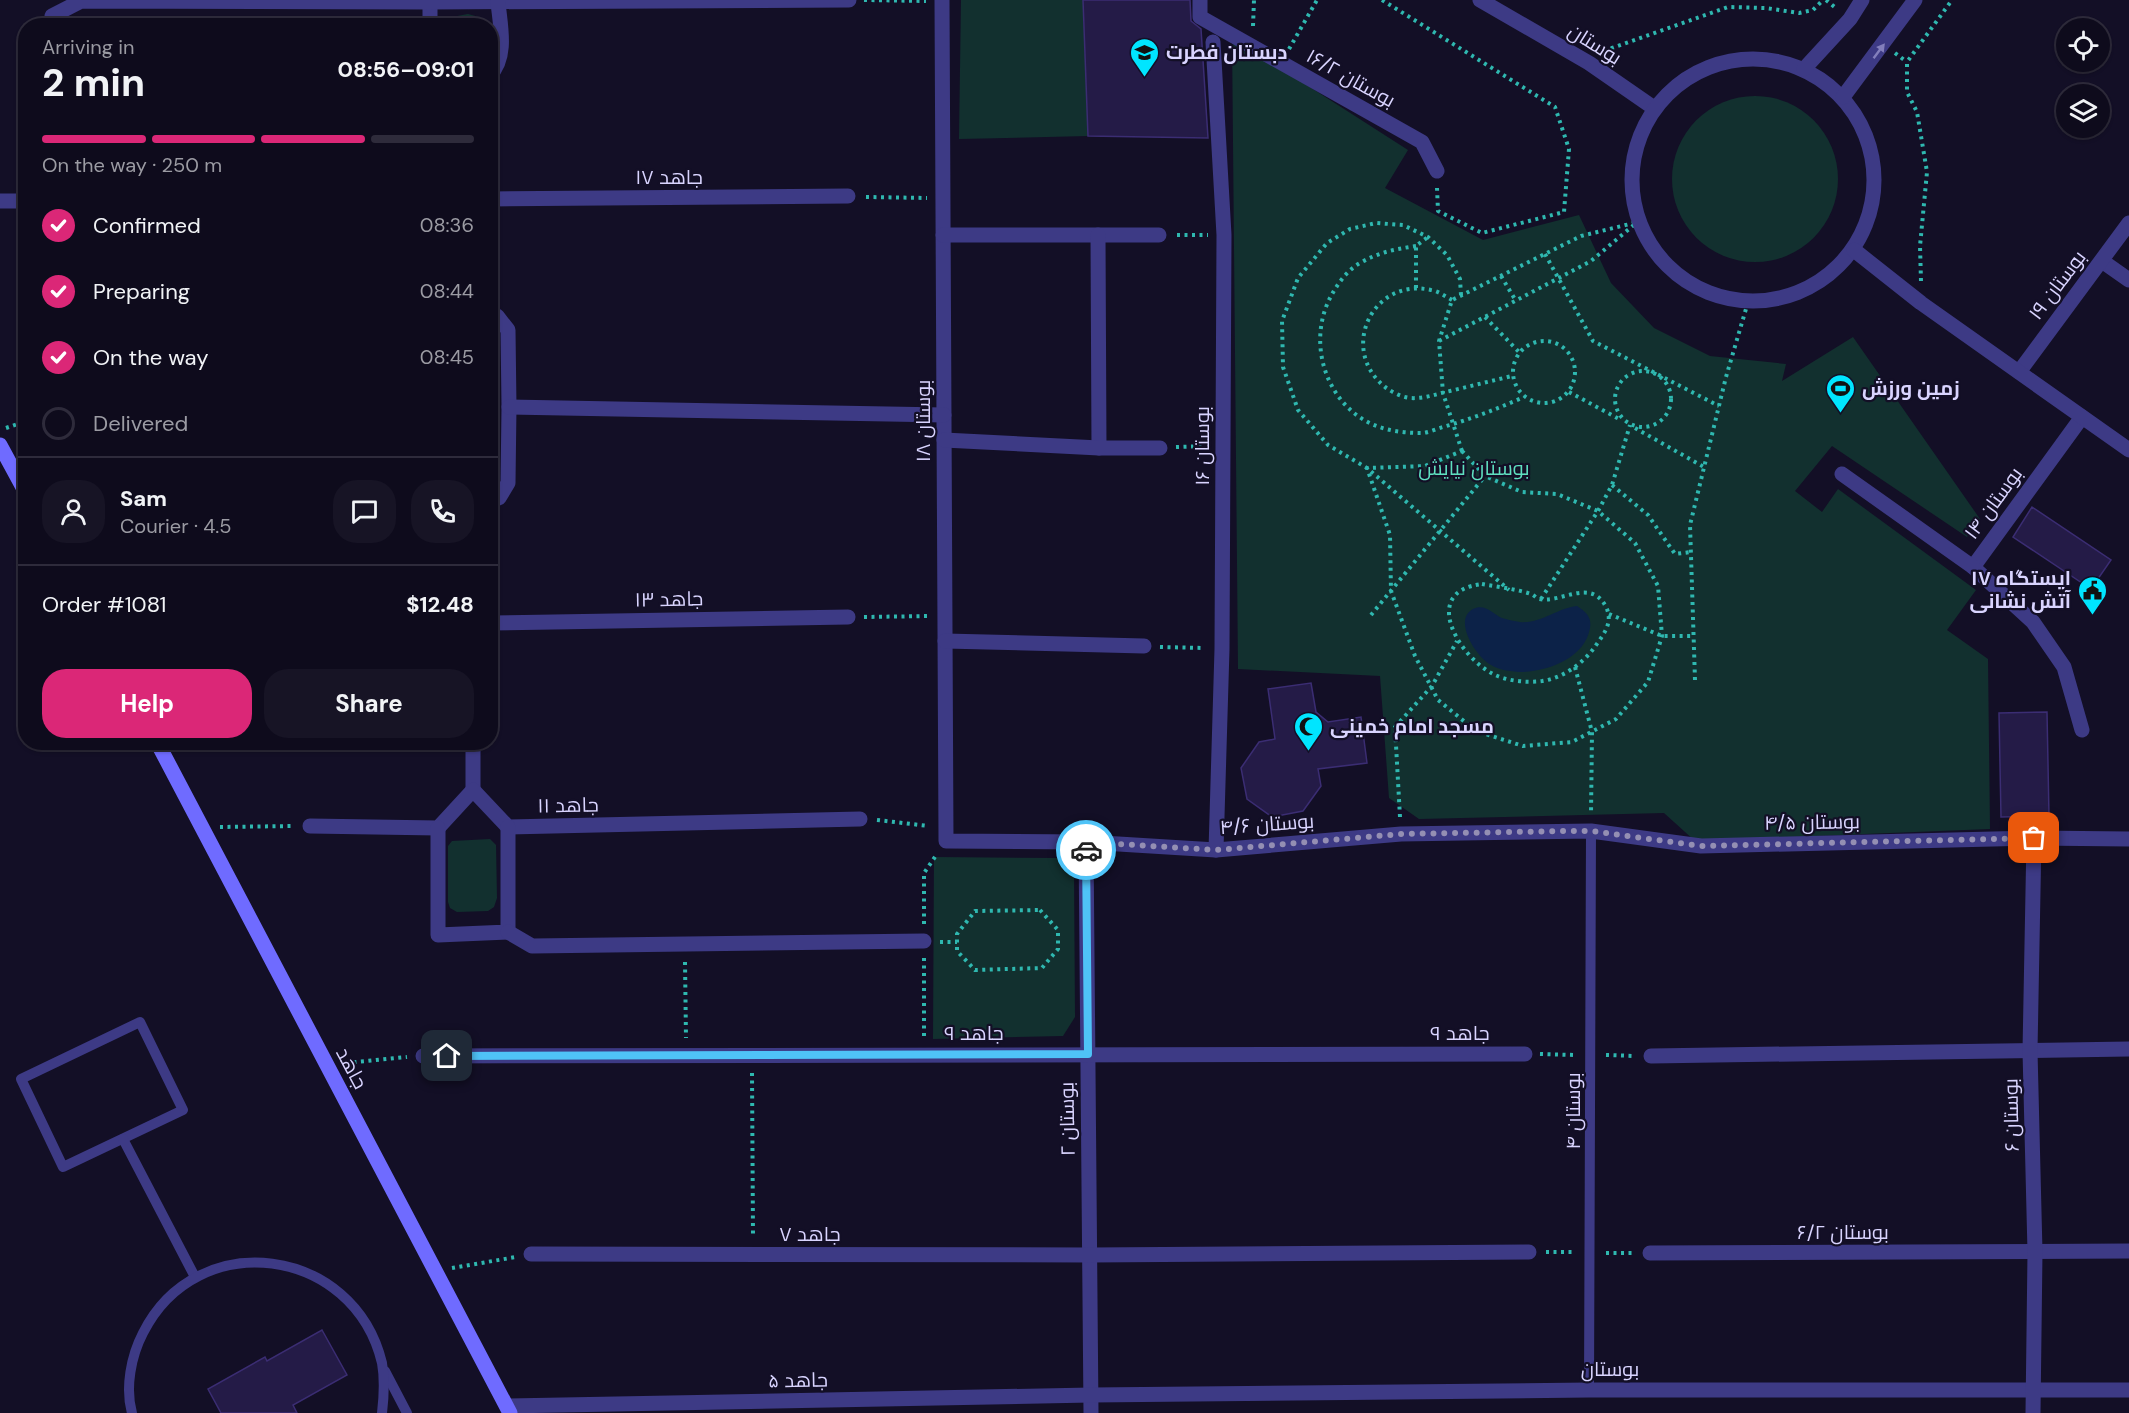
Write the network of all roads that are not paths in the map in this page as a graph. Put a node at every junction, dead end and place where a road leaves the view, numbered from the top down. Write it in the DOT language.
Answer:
graph roads {
  1 [pos="849,0"];
  2 [pos="1200,0"];
  3 [pos="1480,0"];
  4 [pos="1862,0"];
  5 [pos="1915,0"];
  6 [pos="942,1"];
  7 [pos="498,2"];
  8 [pos="430,3"];
  9 [pos="52,16"];
  10 [pos="430,18"];
  11 [pos="1213,42"];
  12 [pos="498,64"];
  13 [pos="1804,69"];
  14 [pos="1843,97"];
  15 [pos="1654,108"];
  16 [pos="1437,171"];
  17 [pos="848,196"];
  18 [pos="498,199"];
  19 [pos="0,201"];
  20 [pos="18,201"];
  21 [pos="2129,224"];
  22 [pos="943,235"];
  23 [pos="1098,235"];
  24 [pos="1159,235"];
  25 [pos="1854,250"];
  26 [pos="2102,261"];
  27 [pos="2129,280"];
  28 [pos="498,317"];
  29 [pos="2019,372"];
  30 [pos="509,407"];
  31 [pos="944,415"];
  32 [pos="2082,417"];
  33 [pos="944,440"];
  34 [pos="0,445"];
  35 [pos="1099,448"];
  36 [pos="1160,448"];
  37 [pos="2129,450"];
  38 [pos="1842,474"];
  39 [pos="18,478"];
  40 [pos="498,498"];
  41 [pos="1973,567"];
  42 [pos="848,617"];
  43 [pos="498,622"];
  44 [pos="945,641"];
  45 [pos="1144,646"];
  46 [pos="2082,730"];
  47 [pos="161,750"];
  48 [pos="473,750"];
  49 [pos="473,790"];
  50 [pos="860,819"];
  51 [pos="310,826"];
  52 [pos="508,827"];
  53 [pos="438,828"];
  54 [pos="1591,831"];
  55 [pos="945,834"];
  56 [pos="2034,838"];
  57 [pos="2129,839"];
  58 [pos="1086,842"];
  59 [pos="1216,850"];
  60 [pos="508,932"];
  61 [pos="924,941"];
  62 [pos="2129,1049"];
  63 [pos="2031,1051"];
  64 [pos="1088,1054"];
  65 [pos="1525,1054"];
  66 [pos="423,1056"];
  67 [pos="1651,1056"];
  68 [pos="123,1139"];
  69 [pos="2129,1251"];
  70 [pos="1529,1252"];
  71 [pos="2035,1252"];
  72 [pos="1650,1253"];
  73 [pos="531,1254"];
  74 [pos="1090,1255"];
  75 [pos="195,1277"];
  76 [pos="382,1364"];
  77 [pos="1589,1390"];
  78 [pos="2129,1390"];
  79 [pos="2033,1391"];
  80 [pos="1091,1395"];
  81 [pos="504,1411"];
  82 [pos="132,1413"];
  83 [pos="382,1413"];
  84 [pos="407,1413"];
  85 [pos="1091,1413"];
  86 [pos="2033,1413"];
  1 -- 7 [label="street"];
  2 -- 16 [label="street, بوستان ۱۶/۲"];
  3 -- 15 [label="street, بوستان"];
  4 -- 13 [label="street"];
  14 -- 5 [label="street, one-way"];
  6 -- 22 [label="street, بوستان ۱۸"];
  7 -- 8 [label="street"];
  7 -- 12 [label="street"];
  8 -- 9 [label="street"];
  8 -- 10 [label="street"];
  11 -- 59 [label="street, بوستان ۱۶"];
  13 -- 14 [label="street"];
  13 -- 15 [label="street"];
  14 -- 25 [label="street"];
  15 -- 25 [label="street"];
  17 -- 18 [label="street, جاهد ۱۷"];
  19 -- 20 [label="street"];
  21 -- 26 [label="street, بوستان ۱۹"];
  22 -- 23 [label="street"];
  22 -- 31 [label="street, بوستان ۱۸"];
  23 -- 24 [label="street"];
  23 -- 35 [label="street"];
  25 -- 29 [label="street"];
  26 -- 27 [label="street"];
  26 -- 29 [label="street, بوستان ۱۹"];
  28 -- 30 [label="street"];
  29 -- 32 [label="street"];
  30 -- 31 [label="street"];
  30 -- 40 [label="street"];
  31 -- 33 [label="street, بوستان ۱۸"];
  32 -- 37 [label="street"];
  32 -- 41 [label="street, بوستان ۱۴"];
  33 -- 35 [label="street"];
  33 -- 44 [label="street, بوستان ۱۸"];
  34 -- 39 [label="main road"];
  35 -- 36 [label="street"];
  38 -- 41 [label="street"];
  41 -- 46 [label="street, بوستان ۱۴"];
  42 -- 43 [label="street, جاهد ۱۳"];
  44 -- 45 [label="street"];
  44 -- 55 [label="street, بوستان ۱۸"];
  47 -- 81 [label="main road, جاهد"];
  48 -- 49 [label="street"];
  49 -- 52 [label="street"];
  49 -- 53 [label="street"];
  50 -- 52 [label="street, جاهد ۱۱"];
  51 -- 53 [label="street"];
  52 -- 60 [label="street"];
  53 -- 60 [label="street"];
  54 -- 56 [label="street, بوستان ۴/۵"];
  54 -- 59 [label="street, بوستان ۴/۶"];
  54 -- 77 [label="lane, بوستان ۴"];
  55 -- 58 [label="street, بوستان ۴/۶"];
  56 -- 57 [label="street, بوستان ۴/۵"];
  56 -- 63 [label="street, بوستان ۶"];
  58 -- 59 [label="street, بوستان ۴/۶"];
  58 -- 64 [label="street, بوستان ۲"];
  60 -- 61 [label="street"];
  62 -- 63 [label="street"];
  63 -- 67 [label="street"];
  63 -- 71 [label="street, بوستان ۶"];
  64 -- 65 [label="street, جاهد ۹"];
  64 -- 66 [label="street, جاهد ۹"];
  64 -- 74 [label="street, بوستان ۲"];
  68 -- 68 [label="lane"];
  68 -- 75 [label="lane"];
  69 -- 71 [label="street, بوستان ۶/۲"];
  70 -- 74 [label="street, جاهد ۷"];
  71 -- 72 [label="street, بوستان ۶/۲"];
  71 -- 79 [label="street, بوستان ۶"];
  73 -- 74 [label="street, جاهد ۷"];
  74 -- 80 [label="street, بوستان ۲"];
  75 -- 76 [label="lane"];
  75 -- 82 [label="lane"];
  76 -- 83 [label="lane"];
  76 -- 84 [label="lane"];
  77 -- 79 [label="street, بوستان"];
  77 -- 80 [label="street, بوستان"];
  78 -- 79 [label="street, بوستان"];
  79 -- 86 [label="street, بوستان ۶"];
  80 -- 81 [label="street, جاهد ۵"];
  80 -- 85 [label="street, بوستان ۲"];
}
